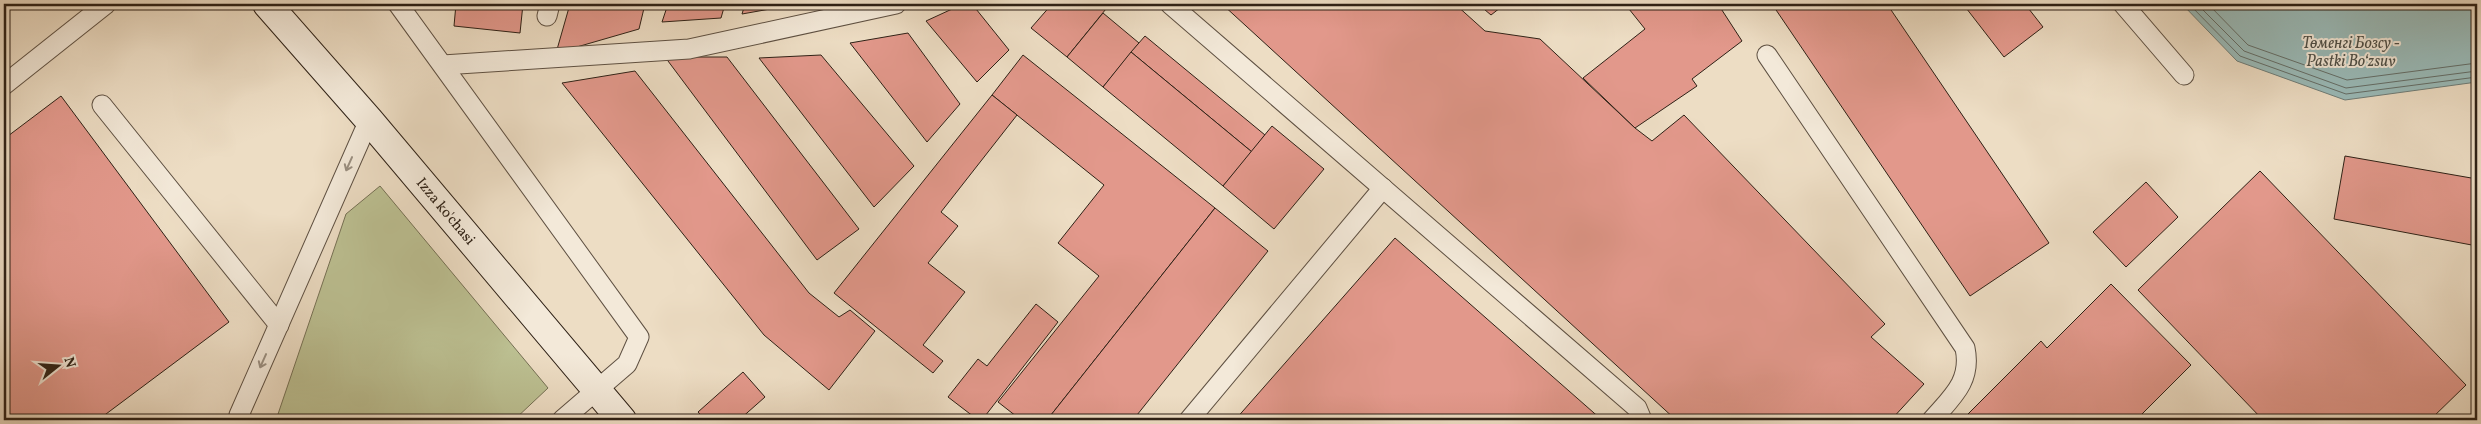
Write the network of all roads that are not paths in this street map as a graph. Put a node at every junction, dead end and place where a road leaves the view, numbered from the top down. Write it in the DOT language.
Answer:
graph roads {
  1 [pos="106,4"];
  2 [pos="267,4"];
  3 [pos="398,4"];
  4 [pos="896,4"];
  5 [pos="1170,4"];
  6 [pos="2124,4"];
  7 [pos="1767,55"];
  8 [pos="442,65"];
  9 [pos="2184,75"];
  10 [pos="4,85"];
  11 [pos="102,105"];
  12 [pos="369,120"];
  13 [pos="1383,188"];
  14 [pos="279,325"];
  15 [pos="596,389"];
  16 [pos="238,418"];
  17 [pos="562,420"];
  18 [pos="622,420"];
  19 [pos="1189,420"];
  20 [pos="1642,420"];
  21 [pos="1932,420"];
  1 -- 10 [label="lane"];
  2 -- 12 [label="main road, Izza ko'chasi"];
  3 -- 8 [label="lane"];
  4 -- 8 [label="lane"];
  5 -- 13 [label="lane"];
  6 -- 9 [label="lane"];
  7 -- 21 [label="lane"];
  8 -- 15 [label="lane"];
  11 -- 14 [label="lane"];
  12 -- 14 [label="lane, one-way"];
  12 -- 15 [label="main road, Izza ko'chasi"];
  13 -- 19 [label="lane"];
  13 -- 20 [label="lane"];
  14 -- 16 [label="lane, one-way"];
  15 -- 17 [label="lane"];
  15 -- 18 [label="main road, Izza ko'chasi"];
}
